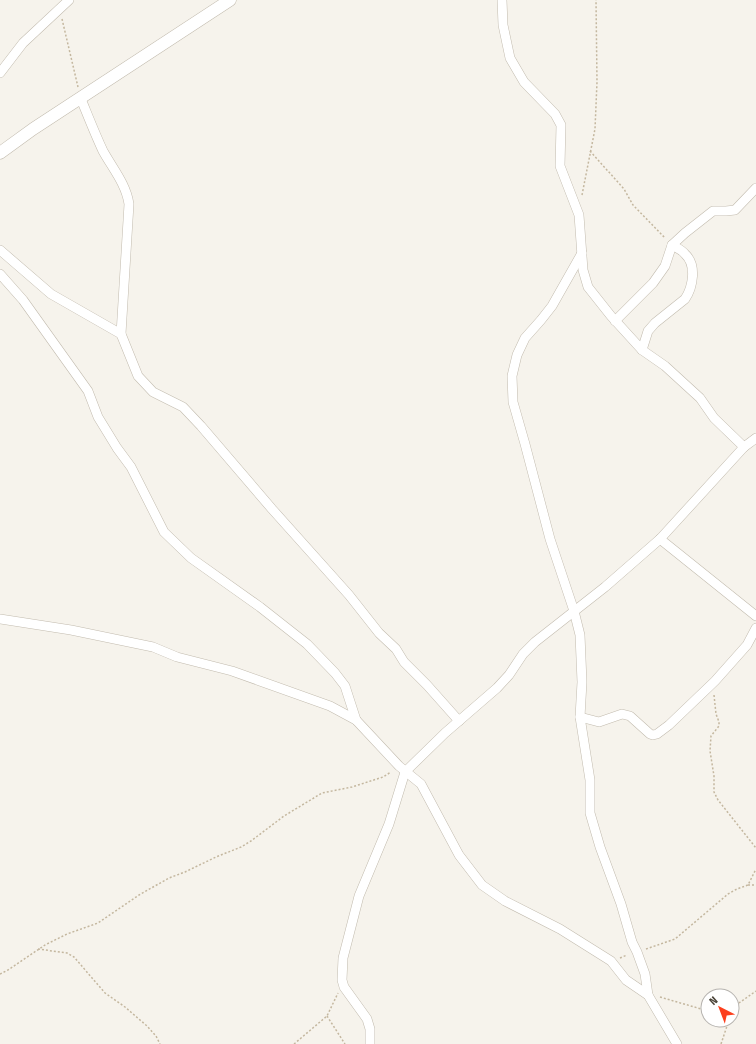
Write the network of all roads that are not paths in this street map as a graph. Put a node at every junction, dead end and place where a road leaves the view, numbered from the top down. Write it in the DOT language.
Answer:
graph roads {
  1 [pos="69,0"];
  2 [pos="230,0"];
  3 [pos="502,0"];
  4 [pos="0,73"];
  5 [pos="81,98"];
  6 [pos="0,153"];
  7 [pos="756,188"];
  8 [pos="672,245"];
  9 [pos="0,250"];
  10 [pos="582,253"];
  11 [pos="0,274"];
  12 [pos="615,321"];
  13 [pos="121,334"];
  14 [pos="642,350"];
  15 [pos="756,438"];
  16 [pos="744,447"];
  17 [pos="660,539"];
  18 [pos="574,611"];
  19 [pos="756,616"];
  20 [pos="0,619"];
  21 [pos="756,628"];
  22 [pos="580,717"];
  23 [pos="356,720"];
  24 [pos="459,721"];
  25 [pos="402,769"];
  26 [pos="648,995"];
  27 [pos="370,1044"];
  28 [pos="677,1044"];
  1 -- 4 [label="street"];
  2 -- 5 [label="street"];
  3 -- 10 [label="street"];
  5 -- 6 [label="street"];
  5 -- 13 [label="street"];
  7 -- 8 [label="street"];
  8 -- 12 [label="street"];
  8 -- 14 [label="street"];
  9 -- 13 [label="street"];
  10 -- 12 [label="street"];
  10 -- 18 [label="street"];
  11 -- 23 [label="street"];
  12 -- 14 [label="street"];
  13 -- 24 [label="street"];
  14 -- 16 [label="street"];
  15 -- 16 [label="street"];
  16 -- 17 [label="street"];
  17 -- 18 [label="street"];
  17 -- 19 [label="street"];
  18 -- 22 [label="street"];
  18 -- 24 [label="street"];
  20 -- 23 [label="street"];
  21 -- 22 [label="street"];
  22 -- 26 [label="street"];
  23 -- 25 [label="street"];
  24 -- 25 [label="street"];
  25 -- 26 [label="street"];
  25 -- 27 [label="street"];
  26 -- 28 [label="street"];
}
